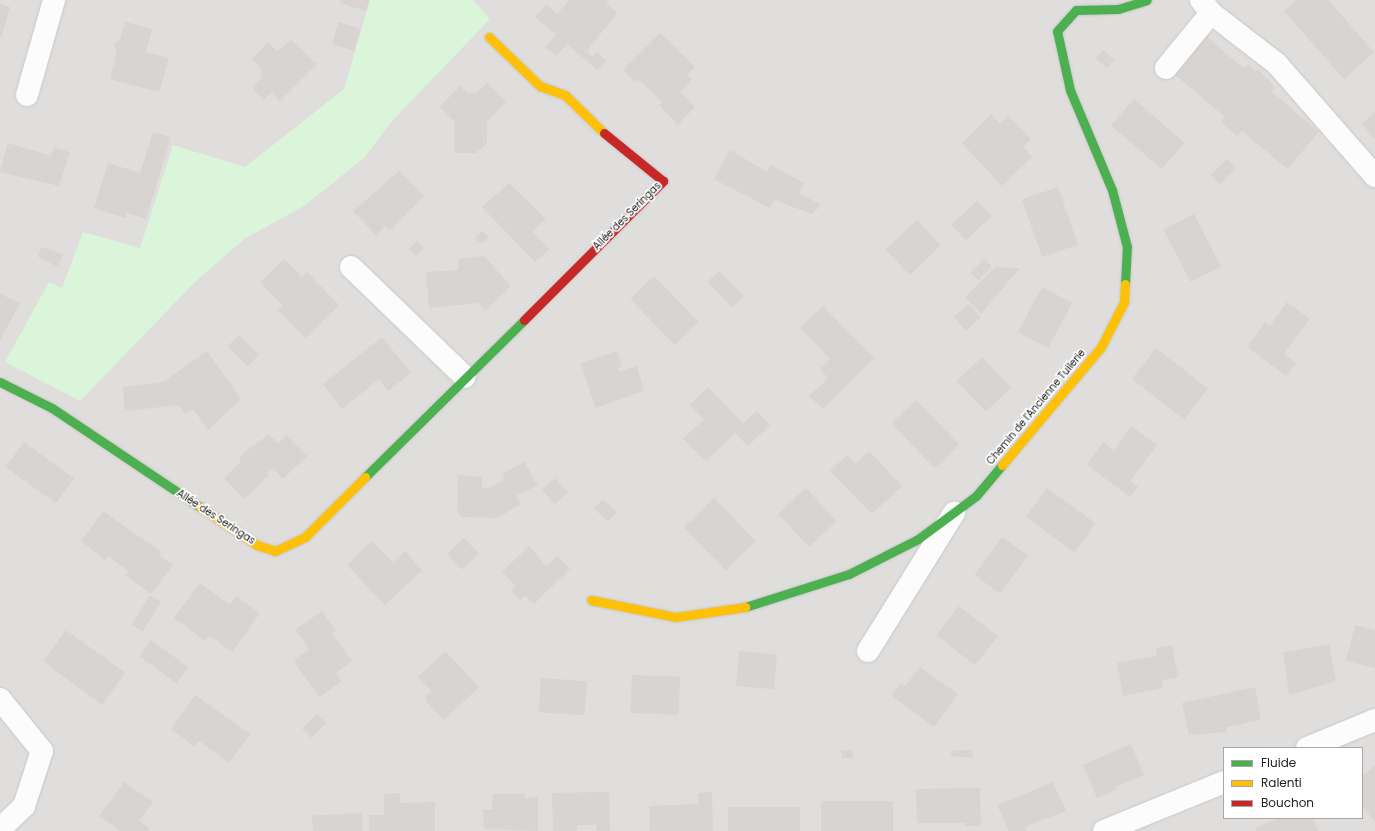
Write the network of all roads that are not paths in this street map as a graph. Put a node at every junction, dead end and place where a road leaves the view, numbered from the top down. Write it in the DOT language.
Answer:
graph roads {
  1 [pos="54,0"];
  2 [pos="1147,0"];
  3 [pos="1206,7"];
  4 [pos="489,37"];
  5 [pos="1166,68"];
  6 [pos="27,95"];
  7 [pos="1375,176"];
  8 [pos="351,267"];
  9 [pos="465,377"];
  10 [pos="0,382"];
  11 [pos="954,512"];
  12 [pos="591,600"];
  13 [pos="868,651"];
  14 [pos="0,699"];
  15 [pos="1375,720"];
  16 [pos="1309,747"];
  17 [pos="1223,782"];
  18 [pos="0,829"];
  19 [pos="1104,831"];
  1 -- 6 [label="street"];
  2 -- 11 [label="street, Chemin de l'Ancienne Tuilerie"];
  3 -- 5 [label="street"];
  3 -- 7 [label="street"];
  4 -- 9 [label="street, Allée des Seringas"];
  8 -- 9 [label="street"];
  9 -- 10 [label="street, Allée des Seringas"];
  11 -- 12 [label="street, Chemin de l'Ancienne Tuilerie"];
  11 -- 13 [label="street"];
  14 -- 18 [label="street"];
  15 -- 16 [label="street"];
  17 -- 19 [label="street"];
}
